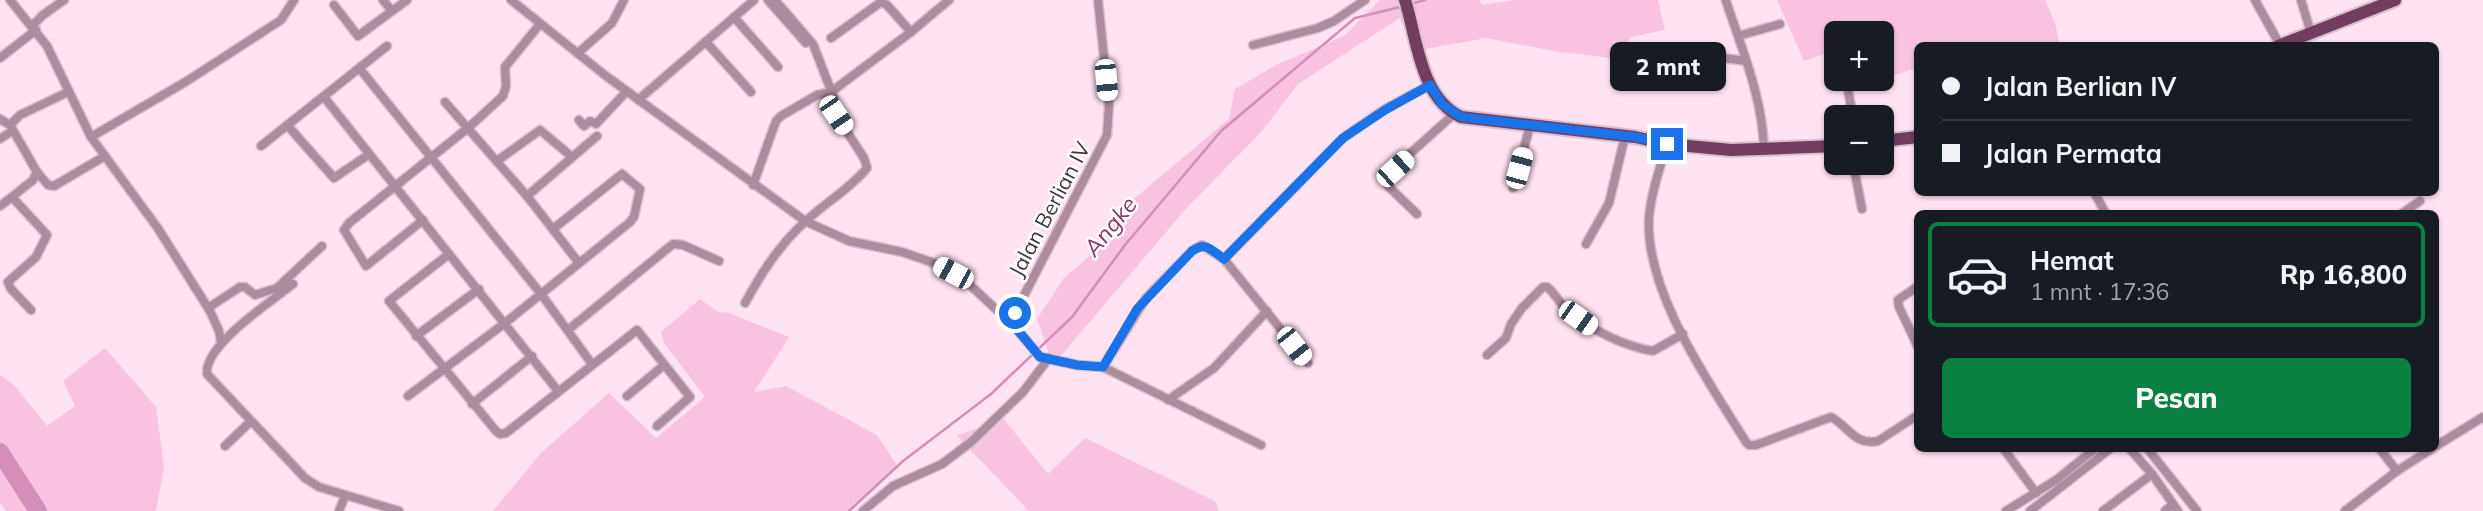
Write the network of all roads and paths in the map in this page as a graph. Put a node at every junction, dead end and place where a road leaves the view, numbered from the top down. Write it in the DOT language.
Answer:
graph roads {
  1 [pos="10,0"];
  2 [pos="64,0"];
  3 [pos="294,0"];
  4 [pos="383,0"];
  5 [pos="407,0"];
  6 [pos="510,0"];
  7 [pos="624,0"];
  8 [pos="754,0"];
  9 [pos="768,0"];
  10 [pos="775,0"];
  11 [pos="949,0"];
  12 [pos="1098,0"];
  13 [pos="1365,0"];
  14 [pos="2255,0"];
  15 [pos="2301,0"];
  16 [pos="2395,0"];
  17 [pos="1726,1"];
  18 [pos="334,5"];
  19 [pos="1407,6"];
  20 [pos="392,11"];
  21 [pos="734,17"];
  22 [pos="540,24"];
  23 [pos="1780,24"];
  24 [pos="34,28"];
  25 [pos="911,33"];
  26 [pos="2311,33"];
  27 [pos="1738,36"];
  28 [pos="831,38"];
  29 [pos="706,42"];
  30 [pos="2277,42"];
  31 [pos="2287,42"];
  32 [pos="806,43"];
  33 [pos="1253,45"];
  34 [pos="387,46"];
  35 [pos="578,53"];
  36 [pos="1702,55"];
  37 [pos="0,58"];
  38 [pos="1746,61"];
  39 [pos="778,67"];
  40 [pos="360,69"];
  41 [pos="1430,85"];
  42 [pos="68,92"];
  43 [pos="627,92"];
  44 [pos="751,92"];
  45 [pos="831,92"];
  46 [pos="324,97"];
  47 [pos="638,100"];
  48 [pos="445,102"];
  49 [pos="1454,114"];
  50 [pos="0,119"];
  51 [pos="579,120"];
  52 [pos="287,125"];
  53 [pos="1530,126"];
  54 [pos="11,128"];
  55 [pos="468,128"];
  56 [pos="597,136"];
  57 [pos="1625,136"];
  58 [pos="91,137"];
  59 [pos="1914,137"];
  60 [pos="0,139"];
  61 [pos="1894,140"];
  62 [pos="1667,144"];
  63 [pos="261,146"];
  64 [pos="1824,147"];
  65 [pos="1764,150"];
  66 [pos="368,155"];
  67 [pos="105,156"];
  68 [pos="572,157"];
  69 [pos="432,158"];
  70 [pos="496,162"];
  71 [pos="37,172"];
  72 [pos="1855,175"];
  73 [pos="395,185"];
  74 [pos="753,185"];
  75 [pos="1513,188"];
  76 [pos="527,196"];
  77 [pos="12,197"];
  78 [pos="2420,201"];
  79 [pos="0,206"];
  80 [pos="1862,209"];
  81 [pos="2407,210"];
  82 [pos="1417,214"];
  83 [pos="423,220"];
  84 [pos="805,221"];
  85 [pos="553,229"];
  86 [pos="1586,244"];
  87 [pos="322,246"];
  88 [pos="449,254"];
  89 [pos="1224,259"];
  90 [pos="719,261"];
  91 [pos="579,263"];
  92 [pos="293,284"];
  93 [pos="479,289"];
  94 [pos="1914,289"];
  95 [pos="541,294"];
  96 [pos="745,303"];
  97 [pos="208,308"];
  98 [pos="31,310"];
  99 [pos="1267,311"];
  100 [pos="505,323"];
  101 [pos="1015,327"];
  102 [pos="568,330"];
  103 [pos="1683,334"];
  104 [pos="416,336"];
  105 [pos="1914,339"];
  106 [pos="220,342"];
  107 [pos="1488,355"];
  108 [pos="532,356"];
  109 [pos="1045,358"];
  110 [pos="1308,363"];
  111 [pos="592,364"];
  112 [pos="664,365"];
  113 [pos="1103,367"];
  114 [pos="443,370"];
  115 [pos="558,391"];
  116 [pos="408,396"];
  117 [pos="626,396"];
  118 [pos="1168,400"];
  119 [pos="472,404"];
  120 [pos="2483,417"];
  121 [pos="1914,418"];
  122 [pos="250,422"];
  123 [pos="657,426"];
  124 [pos="2439,444"];
  125 [pos="1261,445"];
  126 [pos="225,446"];
  127 [pos="2006,452"];
  128 [pos="2091,452"];
  129 [pos="2106,452"];
  130 [pos="2133,452"];
  131 [pos="2150,452"];
  132 [pos="2382,452"];
  133 [pos="2427,452"];
  134 [pos="2397,471"];
  135 [pos="2152,474"];
  136 [pos="2036,493"];
  137 [pos="345,496"];
  138 [pos="2176,508"];
  139 [pos="339,511"];
  140 [pos="399,511"];
  141 [pos="863,511"];
  142 [pos="2006,511"];
  143 [pos="2030,511"];
  144 [pos="2103,511"];
  145 [pos="2165,511"];
  146 [pos="2197,511"];
  147 [pos="2345,511"];
  1 -- 24 [label="street"];
  2 -- 24 [label="street"];
  3 -- 58 [label="street"];
  4 -- 20 [label="street"];
  5 -- 20 [label="street"];
  6 -- 22 [label="street"];
  7 -- 35 [label="street"];
  8 -- 21 [label="street"];
  9 -- 32 [label="street"];
  10 -- 45 [label="street"];
  11 -- 25 [label="street"];
  12 -- 101 [label="street, Jalan Berlian IV"];
  13 -- 33 [label="street"];
  14 -- 30 [label="street"];
  15 -- 26 [label="street"];
  16 -- 26 [label="main road"];
  17 -- 27 [label="street"];
  18 -- 20 [label="street"];
  19 -- 41 [label="main road"];
  21 -- 29 [label="street"];
  21 -- 39 [label="street"];
  22 -- 35 [label="street"];
  22 -- 55 [label="street"];
  23 -- 27 [label="street"];
  24 -- 37 [label="street"];
  24 -- 42 [label="street"];
  25 -- 28 [label="street"];
  25 -- 45 [label="street"];
  26 -- 31 [label="main road"];
  27 -- 38 [label="street"];
  29 -- 44 [label="street"];
  29 -- 47 [label="street"];
  34 -- 40 [label="street"];
  35 -- 43 [label="street"];
  36 -- 38 [label="street"];
  38 -- 65 [label="street"];
  40 -- 46 [label="street"];
  40 -- 69 [label="street"];
  41 -- 49 [label="main road"];
  41 -- 89 [label="street"];
  42 -- 54 [label="street"];
  42 -- 58 [label="street"];
  43 -- 47 [label="street"];
  43 -- 51 [label="street"];
  45 -- 74 [label="street"];
  45 -- 84 [label="street"];
  46 -- 52 [label="street"];
  46 -- 66 [label="street"];
  47 -- 74 [label="street"];
  48 -- 55 [label="street"];
  49 -- 53 [label="main road"];
  49 -- 82 [label="street"];
  50 -- 54 [label="street"];
  52 -- 63 [label="street"];
  52 -- 66 [label="street"];
  53 -- 57 [label="main road"];
  53 -- 75 [label="street"];
  54 -- 60 [label="street"];
  54 -- 71 [label="street"];
  55 -- 69 [label="street"];
  55 -- 70 [label="street"];
  56 -- 68 [label="street"];
  57 -- 62 [label="main road"];
  57 -- 86 [label="street"];
  58 -- 67 [label="street"];
  59 -- 61 [label="main road"];
  62 -- 65 [label="main road"];
  62 -- 103 [label="street"];
  64 -- 65 [label="main road"];
  66 -- 73 [label="street"];
  67 -- 71 [label="street"];
  67 -- 97 [label="street"];
  68 -- 70 [label="street"];
  68 -- 76 [label="street"];
  69 -- 73 [label="street"];
  69 -- 95 [label="street"];
  70 -- 76 [label="street"];
  71 -- 77 [label="street"];
  72 -- 80 [label="street"];
  73 -- 83 [label="street"];
  73 -- 83 [label="street"];
  74 -- 84 [label="street"];
  76 -- 85 [label="street"];
  77 -- 79 [label="street"];
  77 -- 98 [label="street"];
  78 -- 81 [label="street"];
  83 -- 88 [label="street"];
  84 -- 96 [label="street"];
  84 -- 101 [label="street"];
  85 -- 91 [label="street"];
  85 -- 91 [label="street"];
  87 -- 97 [label="street"];
  88 -- 93 [label="street"];
  88 -- 104 [label="street"];
  89 -- 99 [label="street"];
  89 -- 113 [label="street"];
  90 -- 102 [label="street"];
  91 -- 95 [label="street"];
  92 -- 106 [label="street"];
  93 -- 100 [label="street"];
  93 -- 104 [label="street"];
  94 -- 105 [label="street"];
  95 -- 100 [label="street"];
  95 -- 102 [label="street"];
  97 -- 106 [label="street"];
  99 -- 110 [label="street"];
  99 -- 118 [label="street"];
  100 -- 108 [label="street"];
  100 -- 114 [label="street"];
  101 -- 109 [label="street"];
  102 -- 111 [label="street"];
  103 -- 107 [label="street"];
  103 -- 121 [label="street"];
  104 -- 114 [label="street"];
  106 -- 122 [label="street"];
  108 -- 115 [label="street"];
  108 -- 119 [label="street"];
  109 -- 113 [label="street"];
  109 -- 141 [label="street"];
  111 -- 112 [label="street"];
  111 -- 115 [label="street"];
  112 -- 117 [label="street"];
  112 -- 123 [label="street"];
  113 -- 118 [label="street"];
  114 -- 116 [label="street"];
  114 -- 119 [label="street"];
  115 -- 119 [label="street"];
  118 -- 125 [label="street"];
  120 -- 124 [label="street"];
  122 -- 126 [label="street"];
  122 -- 137 [label="street"];
  127 -- 136 [label="street"];
  128 -- 136 [label="street"];
  129 -- 143 [label="street"];
  130 -- 135 [label="street"];
  131 -- 146 [label="street"];
  132 -- 134 [label="street"];
  133 -- 134 [label="street"];
  134 -- 147 [label="street"];
  135 -- 138 [label="street"];
  135 -- 144 [label="street"];
  136 -- 142 [label="street"];
  137 -- 139 [label="street"];
  137 -- 140 [label="street"];
  138 -- 145 [label="street"];
}
